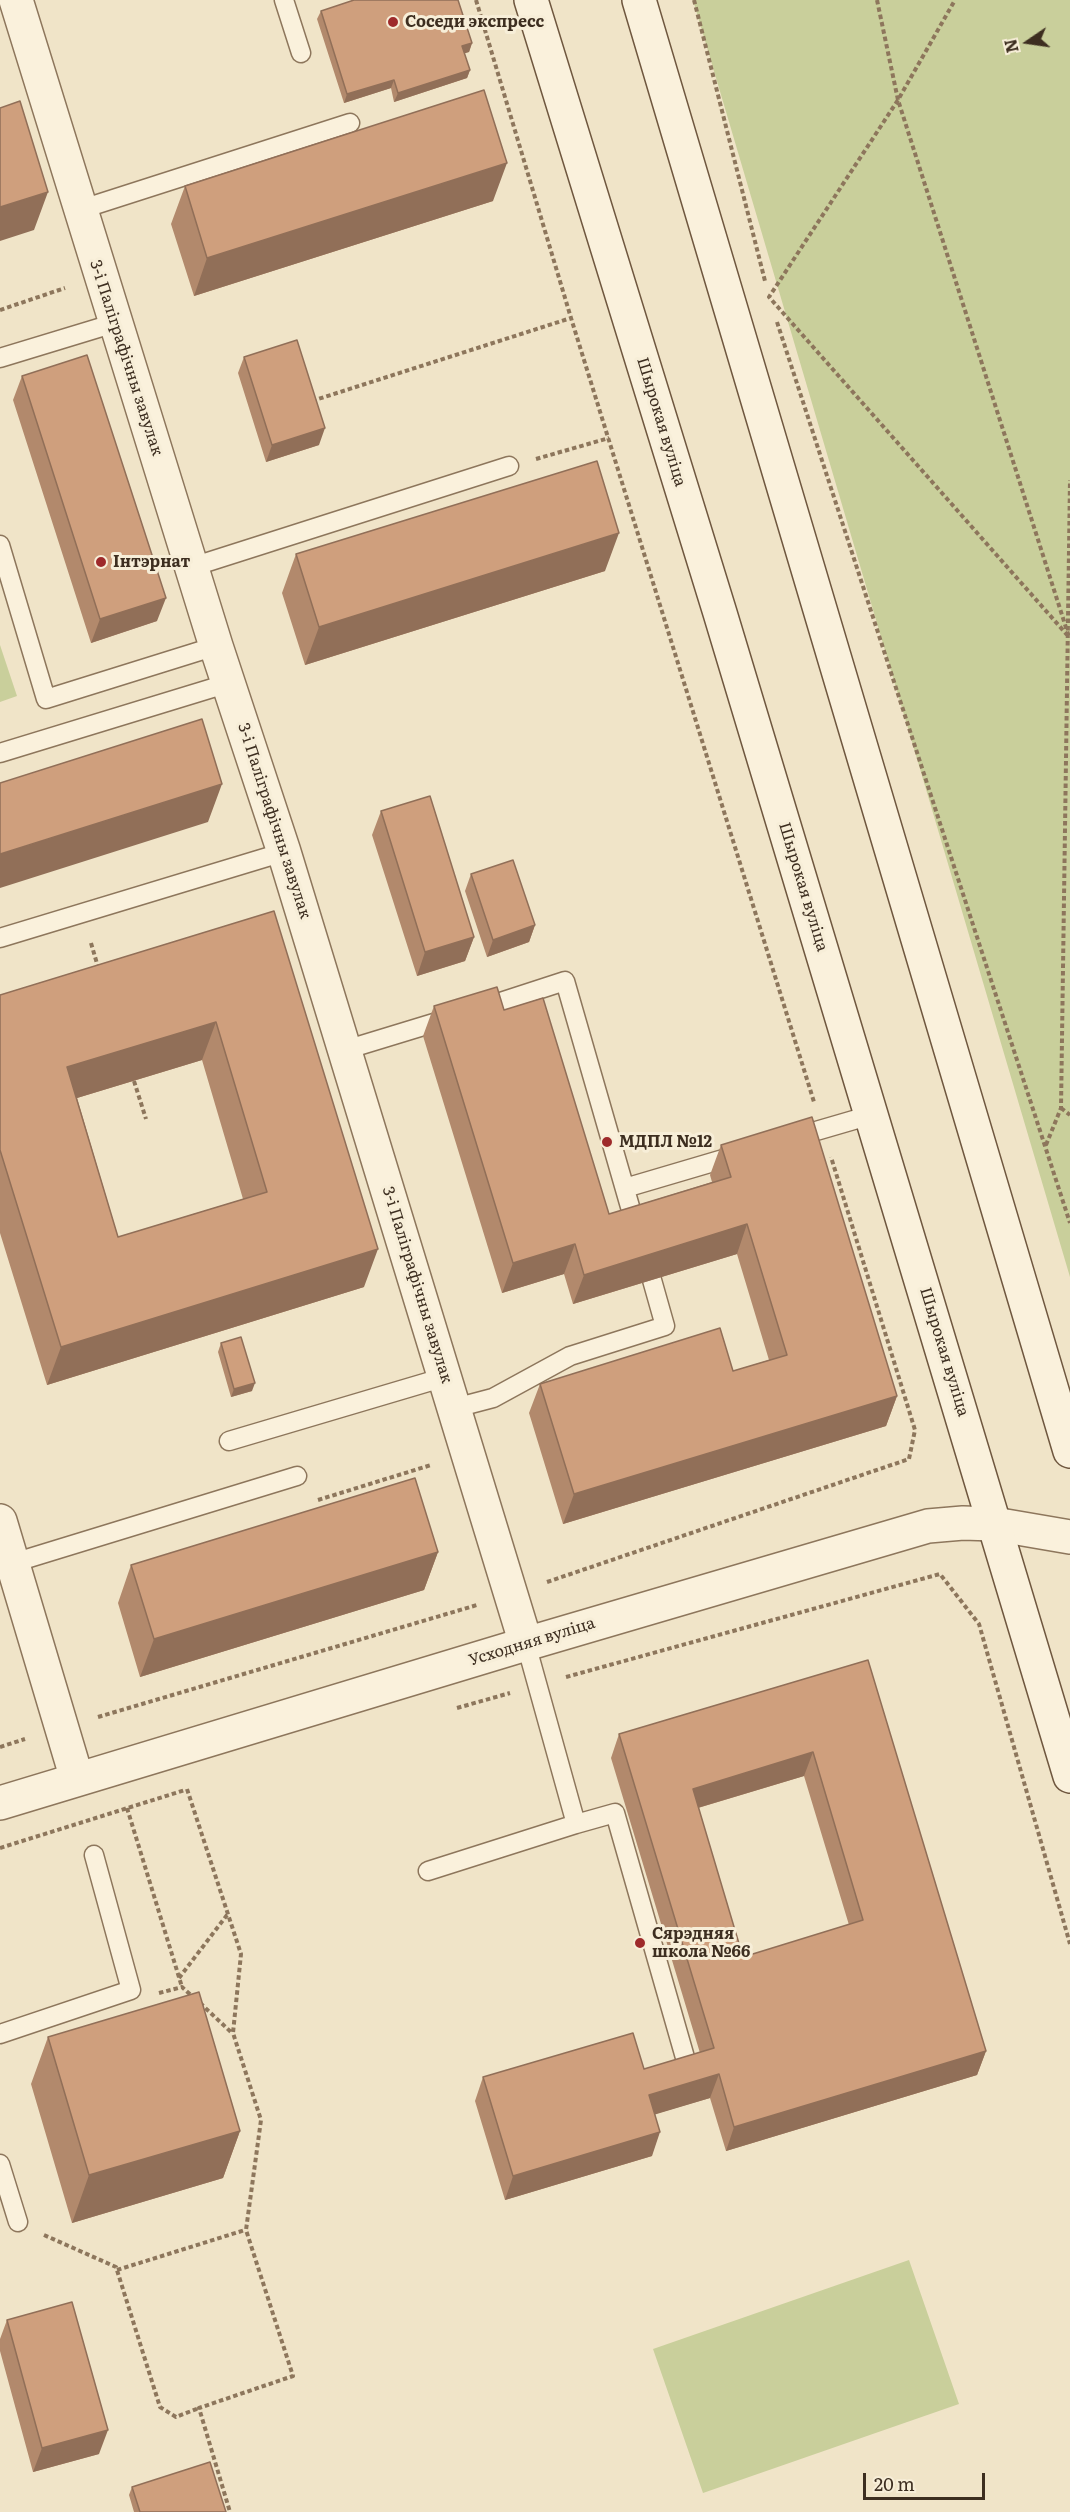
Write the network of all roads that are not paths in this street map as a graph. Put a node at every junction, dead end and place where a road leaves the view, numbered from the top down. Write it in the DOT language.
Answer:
graph roads {
  1 [pos="16,0"];
  2 [pos="284,0"];
  3 [pos="531,0"];
  4 [pos="639,0"];
  5 [pos="301,53"];
  6 [pos="350,123"];
  7 [pos="80,210"];
  8 [pos="114,323"];
  9 [pos="0,358"];
  10 [pos="509,466"];
  11 [pos="0,545"];
  12 [pos="192,567"];
  13 [pos="216,646"];
  14 [pos="229,683"];
  15 [pos="0,753"];
  16 [pos="284,852"];
  17 [pos="0,938"];
  18 [pos="345,1050"];
  19 [pos="871,1115"];
  20 [pos="777,1143"];
  21 [pos="755,1149"];
  22 [pos="625,1188"];
  23 [pos="637,1232"];
  24 [pos="652,1280"];
  25 [pos="445,1377"];
  26 [pos="455,1408"];
  27 [pos="229,1441"];
  28 [pos="1070,1451"];
  29 [pos="297,1476"];
  30 [pos="0,1521"];
  31 [pos="994,1524"];
  32 [pos="1070,1537"];
  33 [pos="13,1563"];
  34 [pos="526,1644"];
  35 [pos="1070,1776"];
  36 [pos="77,1779"];
  37 [pos="0,1803"];
  38 [pos="576,1824"];
  39 [pos="94,1856"];
  40 [pos="428,1871"];
  41 [pos="0,2034"];
  42 [pos="686,2061"];
  43 [pos="0,2164"];
  44 [pos="18,2222"];
  1 -- 7 [label="main road, 3-і Паліграфічны завулак"];
  2 -- 5 [label="lane"];
  3 -- 19 [label="main road, Шырокая вуліца"];
  4 -- 28 [label="main road"];
  6 -- 7 [label="lane"];
  7 -- 8 [label="main road, 3-і Паліграфічны завулак"];
  8 -- 9 [label="lane"];
  8 -- 12 [label="main road, 3-і Паліграфічны завулак"];
  10 -- 12 [label="lane"];
  11 -- 13 [label="lane"];
  12 -- 13 [label="main road, 3-і Паліграфічны завулак"];
  13 -- 14 [label="main road, 3-і Паліграфічны завулак"];
  14 -- 15 [label="lane"];
  14 -- 16 [label="main road, 3-і Паліграфічны завулак"];
  16 -- 17 [label="lane"];
  16 -- 18 [label="main road, 3-і Паліграфічны завулак"];
  18 -- 22 [label="lane"];
  18 -- 25 [label="main road, 3-і Паліграфічны завулак"];
  19 -- 20 [label="lane"];
  19 -- 31 [label="main road, Шырокая вуліца"];
  21 -- 22 [label="lane"];
  22 -- 23 [label="lane"];
  24 -- 26 [label="lane"];
  25 -- 26 [label="main road, 3-і Паліграфічны завулак"];
  25 -- 27 [label="lane"];
  26 -- 34 [label="main road, 3-і Паліграфічны завулак"];
  29 -- 33 [label="lane"];
  30 -- 33 [label="main road"];
  31 -- 32 [label="main road, Усходняя вуліца"];
  31 -- 34 [label="main road, Усходняя вуліца"];
  31 -- 35 [label="main road, Шырокая вуліца"];
  33 -- 36 [label="main road"];
  34 -- 36 [label="main road, Усходняя вуліца"];
  34 -- 38 [label="lane"];
  36 -- 37 [label="main road, Усходняя вуліца"];
  38 -- 40 [label="lane"];
  38 -- 42 [label="lane"];
  39 -- 41 [label="lane"];
  43 -- 44 [label="lane"];
}
